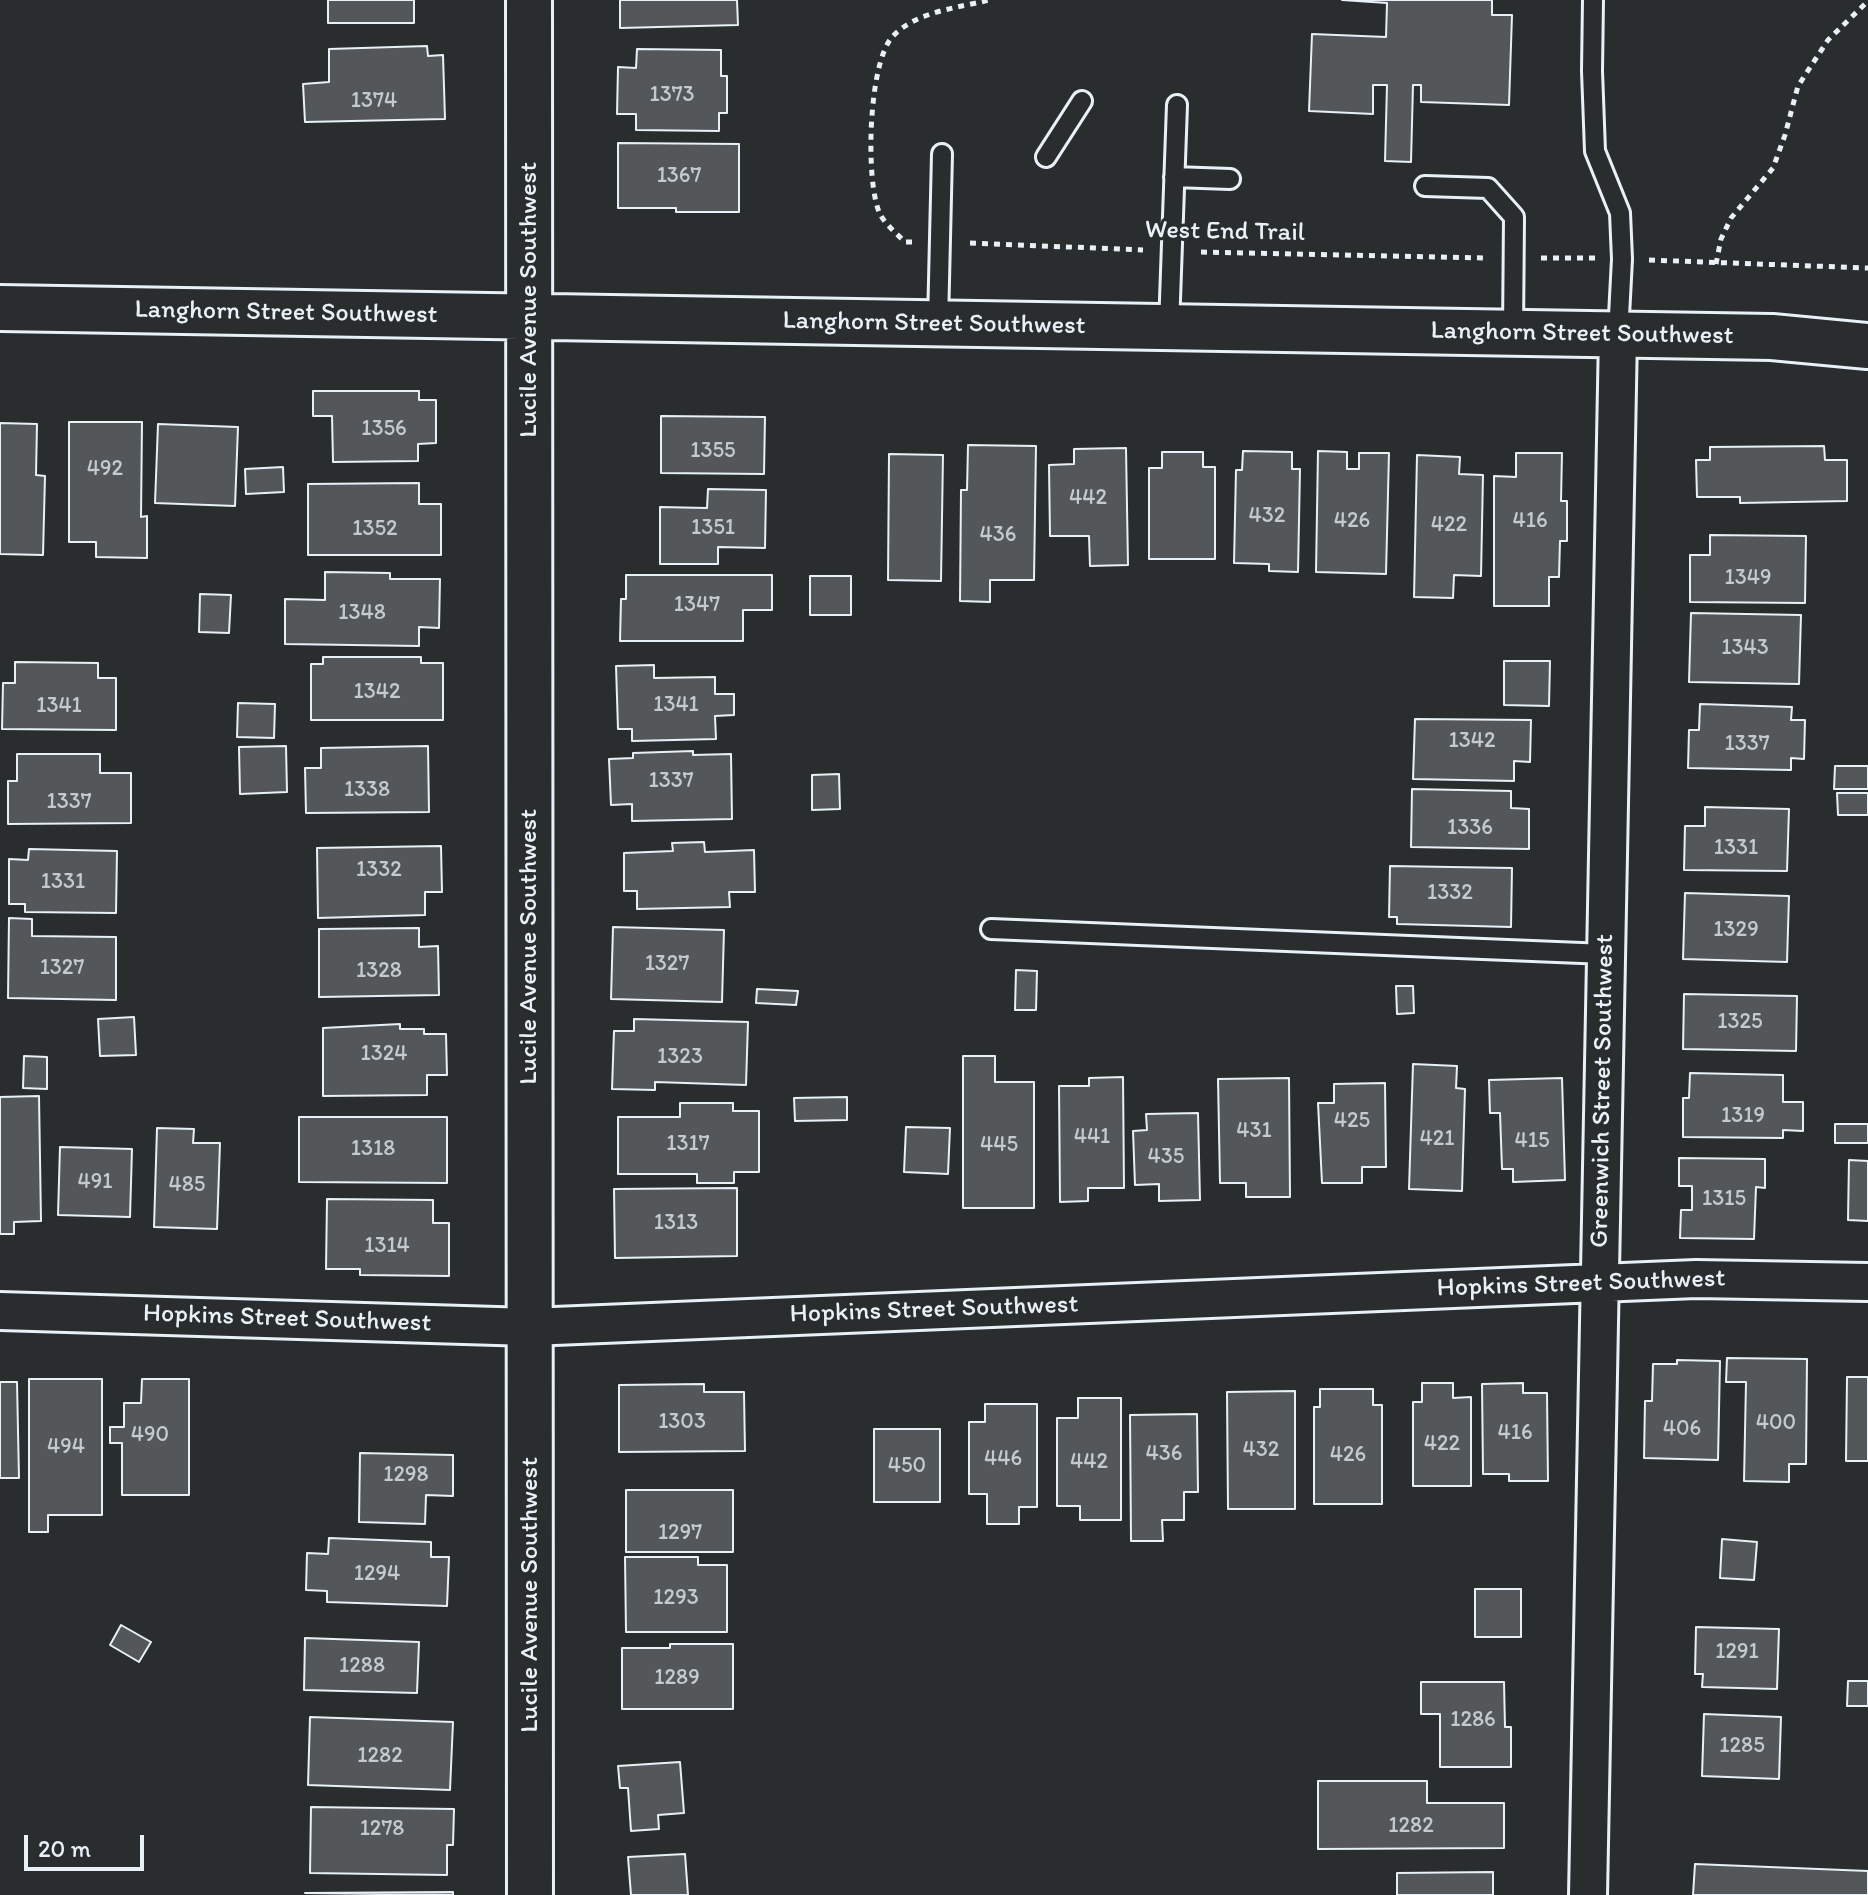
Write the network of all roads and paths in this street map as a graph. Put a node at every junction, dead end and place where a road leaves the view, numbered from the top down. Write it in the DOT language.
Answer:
graph roads {
  1 [pos="529,0"];
  2 [pos="989,0"];
  3 [pos="1593,0"];
  4 [pos="1868,1"];
  5 [pos="1082,101"];
  6 [pos="1177,105"];
  7 [pos="942,154"];
  8 [pos="1046,157"];
  9 [pos="1174,177"];
  10 [pos="1230,179"];
  11 [pos="1425,186"];
  12 [pos="938,242"];
  13 [pos="1172,251"];
  14 [pos="1513,258"];
  15 [pos="1622,259"];
  16 [pos="1716,264"];
  17 [pos="1868,268"];
  18 [pos="0,308"];
  19 [pos="529,317"];
  20 [pos="938,324"];
  21 [pos="1169,327"];
  22 [pos="1513,334"];
  23 [pos="1618,335"];
  24 [pos="1868,346"];
  25 [pos="991,929"];
  26 [pos="1606,954"];
  27 [pos="1600,1282"];
  28 [pos="1868,1282"];
  29 [pos="0,1311"];
  30 [pos="530,1327"];
  31 [pos="530,1895"];
  32 [pos="1588,1895"];
  1 -- 19 [label="street, Lucile Avenue Southwest"];
  2 -- 12 [label="path, West End Trail"];
  3 -- 15 [label="lane"];
  4 -- 16 [label="path"];
  5 -- 8 [label="lane"];
  6 -- 9 [label="lane"];
  7 -- 12 [label="lane"];
  9 -- 10 [label="lane"];
  9 -- 13 [label="lane"];
  11 -- 14 [label="lane"];
  12 -- 13 [label="path, West End Trail"];
  12 -- 20 [label="lane"];
  13 -- 14 [label="path, West End Trail"];
  13 -- 21 [label="lane"];
  14 -- 15 [label="path, West End Trail"];
  14 -- 22 [label="lane"];
  15 -- 16 [label="path, West End Trail"];
  15 -- 23 [label="lane"];
  16 -- 17 [label="path, West End Trail"];
  18 -- 19 [label="street, Langhorn Street Southwest"];
  19 -- 20 [label="street, Langhorn Street Southwest"];
  19 -- 30 [label="street, Lucile Avenue Southwest"];
  20 -- 21 [label="street, Langhorn Street Southwest"];
  21 -- 22 [label="street, Langhorn Street Southwest"];
  22 -- 23 [label="street, Langhorn Street Southwest"];
  23 -- 24 [label="street, Langhorn Street Southwest"];
  23 -- 26 [label="street, Greenwich Street Southwest"];
  25 -- 26 [label="lane"];
  26 -- 27 [label="street, Greenwich Street Southwest"];
  27 -- 28 [label="street, Hopkins Street Southwest"];
  27 -- 30 [label="street, Hopkins Street Southwest"];
  27 -- 32 [label="street, Greenwich Street Southwest"];
  29 -- 30 [label="street, Hopkins Street Southwest"];
  30 -- 31 [label="street, Lucile Avenue Southwest"];
}
